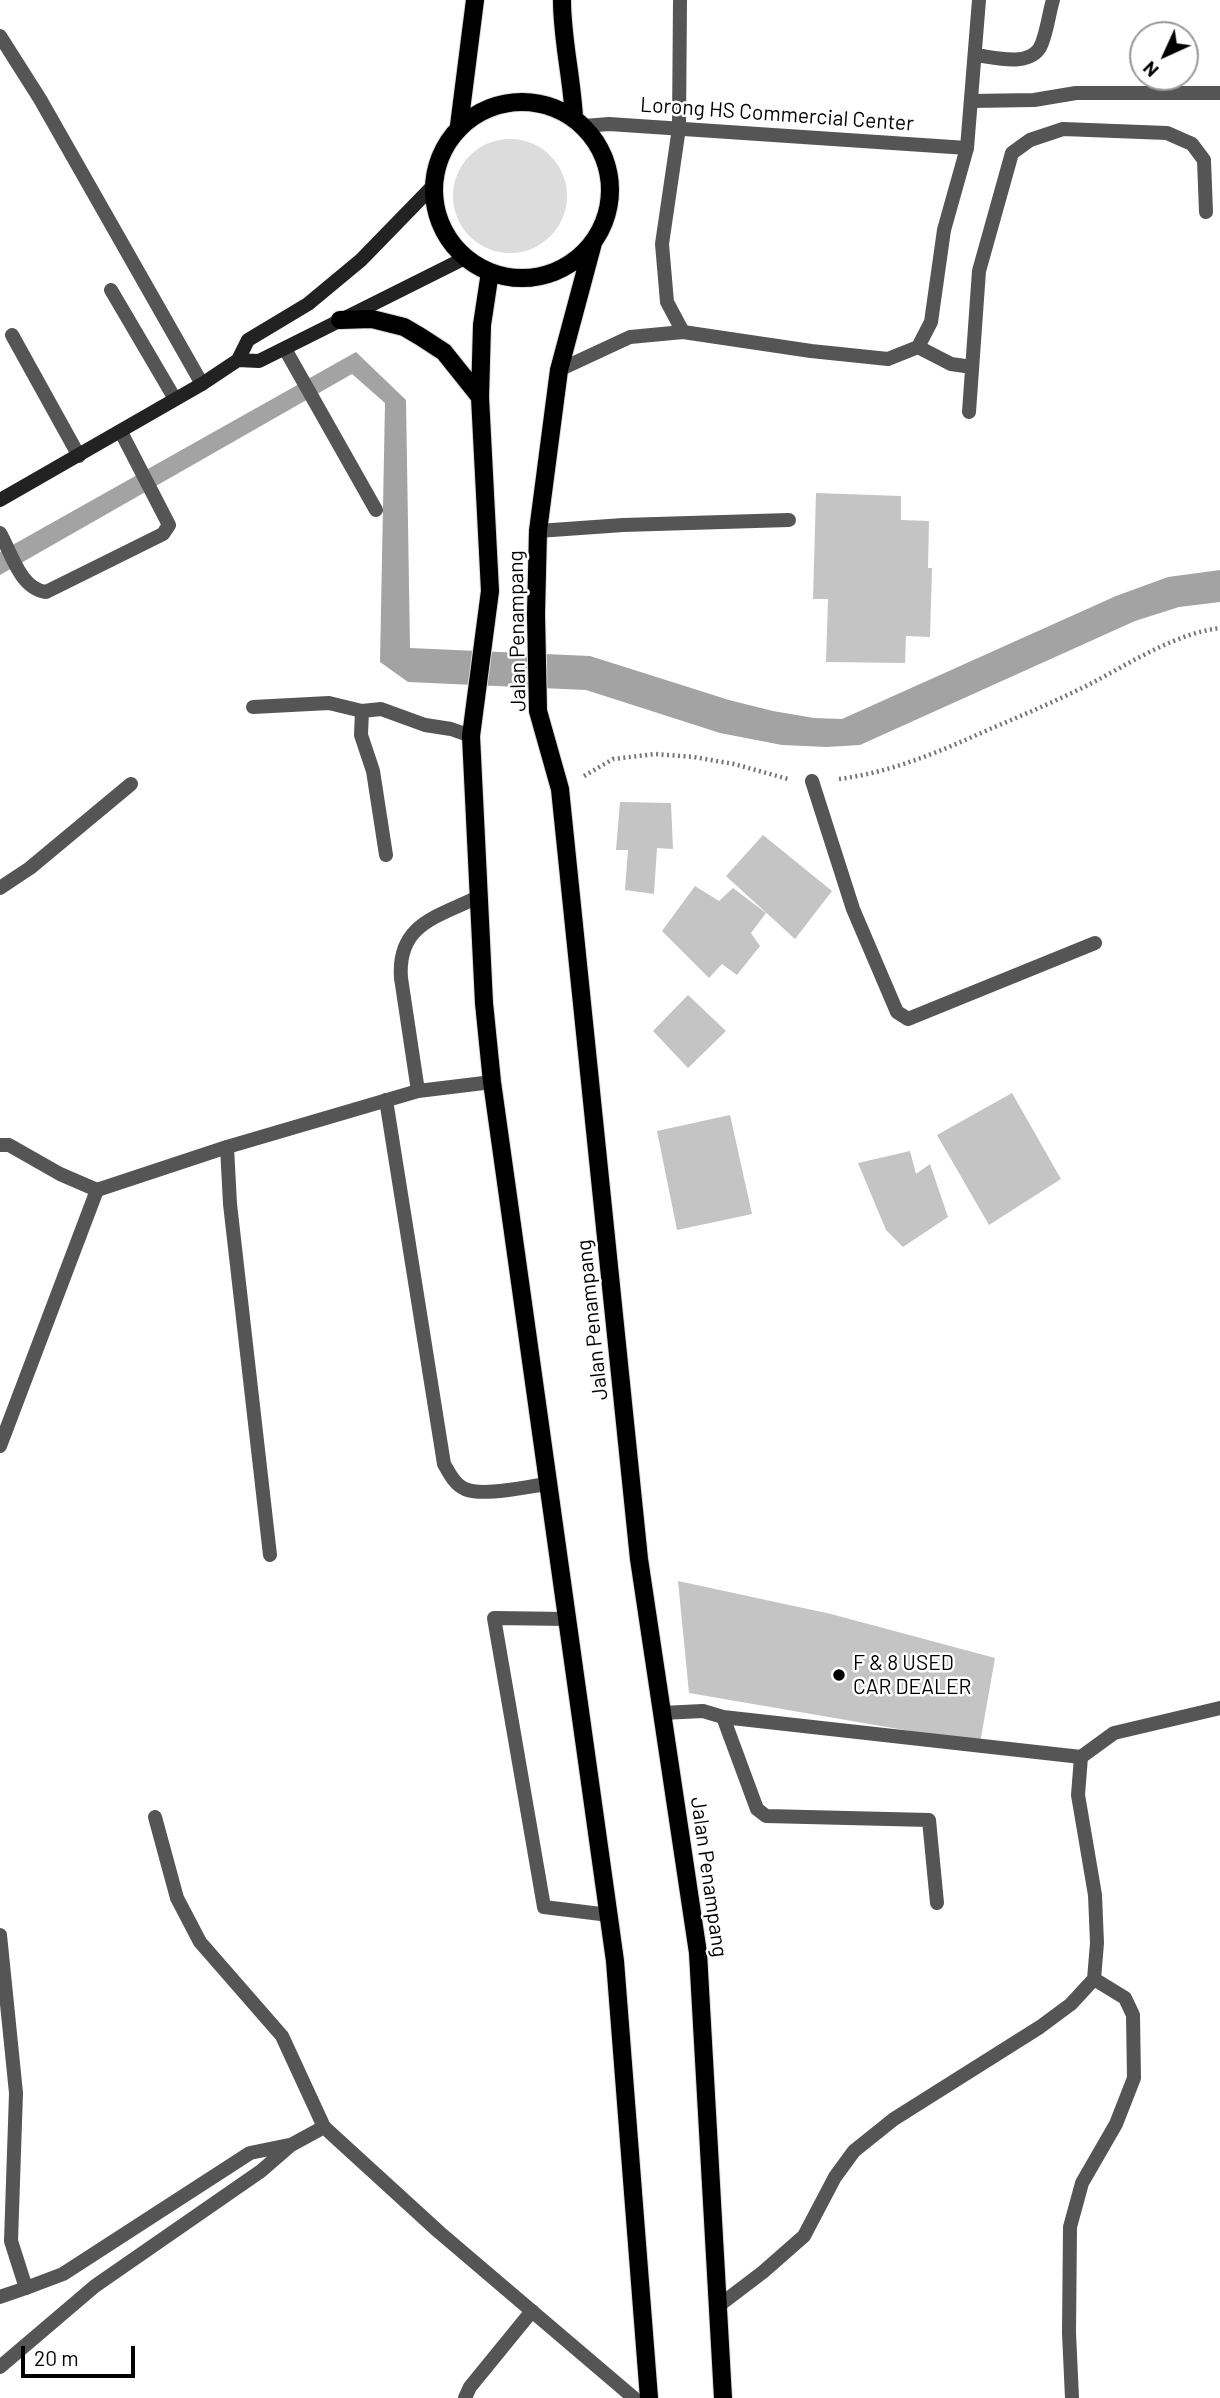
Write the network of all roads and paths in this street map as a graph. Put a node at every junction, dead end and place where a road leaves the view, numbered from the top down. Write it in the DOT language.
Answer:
graph roads {
  1 [pos="475,0"];
  2 [pos="562,0"];
  3 [pos="680,0"];
  4 [pos="979,0"];
  5 [pos="1053,0"];
  6 [pos="0,36"];
  7 [pos="975,55"];
  8 [pos="1220,93"];
  9 [pos="971,101"];
  10 [pos="579,122"];
  11 [pos="459,126"];
  12 [pos="678,128"];
  13 [pos="967,148"];
  14 [pos="433,186"];
  15 [pos="1206,212"];
  16 [pos="593,243"];
  17 [pos="465,258"];
  18 [pos="490,272"];
  19 [pos="111,290"];
  20 [pos="340,320"];
  21 [pos="683,332"];
  22 [pos="12,335"];
  23 [pos="918,347"];
  24 [pos="285,349"];
  25 [pos="238,359"];
  26 [pos="972,367"];
  27 [pos="559,370"];
  28 [pos="202,384"];
  29 [pos="480,397"];
  30 [pos="175,399"];
  31 [pos="969,412"];
  32 [pos="121,432"];
  33 [pos="79,456"];
  34 [pos="0,500"];
  35 [pos="376,510"];
  36 [pos="789,520"];
  37 [pos="538,531"];
  38 [pos="3,538"];
  39 [pos="1220,628"];
  40 [pos="253,707"];
  41 [pos="362,711"];
  42 [pos="471,736"];
  43 [pos="812,781"];
  44 [pos="131,784"];
  45 [pos="560,789"];
  46 [pos="386,855"];
  47 [pos="0,888"];
  48 [pos="478,897"];
  49 [pos="1096,943"];
  50 [pos="492,1082"];
  51 [pos="418,1091"];
  52 [pos="386,1100"];
  53 [pos="0,1145"];
  54 [pos="227,1147"];
  55 [pos="97,1190"];
  56 [pos="0,1446"];
  57 [pos="548,1484"];
  58 [pos="270,1555"];
  59 [pos="568,1619"];
  60 [pos="1220,1708"];
  61 [pos="662,1713"];
  62 [pos="723,1717"];
  63 [pos="1081,1757"];
  64 [pos="155,1817"];
  65 [pos="937,1903"];
  66 [pos="609,1915"];
  67 [pos="0,1935"];
  68 [pos="1094,1979"];
  69 [pos="324,2127"];
  70 [pos="290,2145"];
  71 [pos="26,2288"];
  72 [pos="0,2297"];
  73 [pos="717,2307"];
  74 [pos="531,2311"];
  75 [pos="0,2367"];
  76 [pos="465,2398"];
  77 [pos="634,2398"];
  78 [pos="649,2398"];
  79 [pos="723,2398"];
  80 [pos="1072,2398"];
  1 -- 11 [label="main road"];
  2 -- 10 [label="main road"];
  3 -- 12 [label="street"];
  4 -- 7 [label="street"];
  5 -- 7 [label="street"];
  6 -- 28 [label="street"];
  7 -- 9 [label="street"];
  8 -- 9 [label="street"];
  9 -- 13 [label="street"];
  10 -- 11 [label="main road"];
  10 -- 12 [label="street, Lorong HS Commercial Center"];
  10 -- 16 [label="main road"];
  11 -- 14 [label="main road"];
  12 -- 13 [label="street, Lorong HS Commercial Center"];
  12 -- 21 [label="street"];
  13 -- 23 [label="street"];
  14 -- 17 [label="main road"];
  14 -- 25 [label="main road"];
  15 -- 26 [label="street"];
  16 -- 18 [label="main road"];
  16 -- 27 [label="main road, Jalan Penampang"];
  17 -- 18 [label="main road"];
  17 -- 20 [label="main road"];
  18 -- 29 [label="main road, Jalan Penampang"];
  19 -- 30 [label="street"];
  20 -- 24 [label="main road"];
  20 -- 29 [label="main road"];
  21 -- 23 [label="street"];
  21 -- 27 [label="street"];
  22 -- 33 [label="street"];
  23 -- 26 [label="street"];
  24 -- 25 [label="main road"];
  24 -- 35 [label="street"];
  25 -- 28 [label="main road"];
  26 -- 31 [label="street"];
  27 -- 37 [label="main road, Jalan Penampang"];
  28 -- 30 [label="main road"];
  29 -- 42 [label="main road, Jalan Penampang"];
  30 -- 32 [label="main road"];
  32 -- 33 [label="main road"];
  32 -- 38 [label="street"];
  33 -- 34 [label="main road"];
  36 -- 37 [label="street"];
  37 -- 45 [label="main road, Jalan Penampang"];
  39 -- 43 [label="path"];
  40 -- 41 [label="street"];
  41 -- 42 [label="street"];
  41 -- 46 [label="street"];
  42 -- 48 [label="main road, Jalan Penampang"];
  43 -- 45 [label="path"];
  43 -- 49 [label="street"];
  44 -- 47 [label="street"];
  45 -- 61 [label="main road, Jalan Penampang"];
  48 -- 50 [label="main road, Jalan Penampang"];
  48 -- 51 [label="street"];
  50 -- 51 [label="street"];
  50 -- 57 [label="main road, Jalan Penampang"];
  51 -- 52 [label="street"];
  52 -- 54 [label="street"];
  52 -- 57 [label="street"];
  53 -- 55 [label="street"];
  54 -- 55 [label="street"];
  54 -- 58 [label="street"];
  55 -- 56 [label="street"];
  57 -- 59 [label="main road, Jalan Penampang"];
  59 -- 66 [label="main road, Jalan Penampang"];
  59 -- 66 [label="street"];
  60 -- 63 [label="street"];
  61 -- 62 [label="street"];
  61 -- 73 [label="main road, Jalan Penampang"];
  62 -- 63 [label="street"];
  62 -- 65 [label="street"];
  63 -- 68 [label="street"];
  64 -- 69 [label="street"];
  66 -- 78 [label="main road, Jalan Penampang"];
  67 -- 71 [label="street"];
  68 -- 73 [label="street"];
  68 -- 80 [label="street"];
  69 -- 70 [label="street"];
  69 -- 74 [label="street"];
  70 -- 71 [label="street"];
  70 -- 75 [label="street"];
  71 -- 72 [label="street"];
  73 -- 79 [label="main road, Jalan Penampang"];
  74 -- 76 [label="street"];
  74 -- 77 [label="street"];
}
